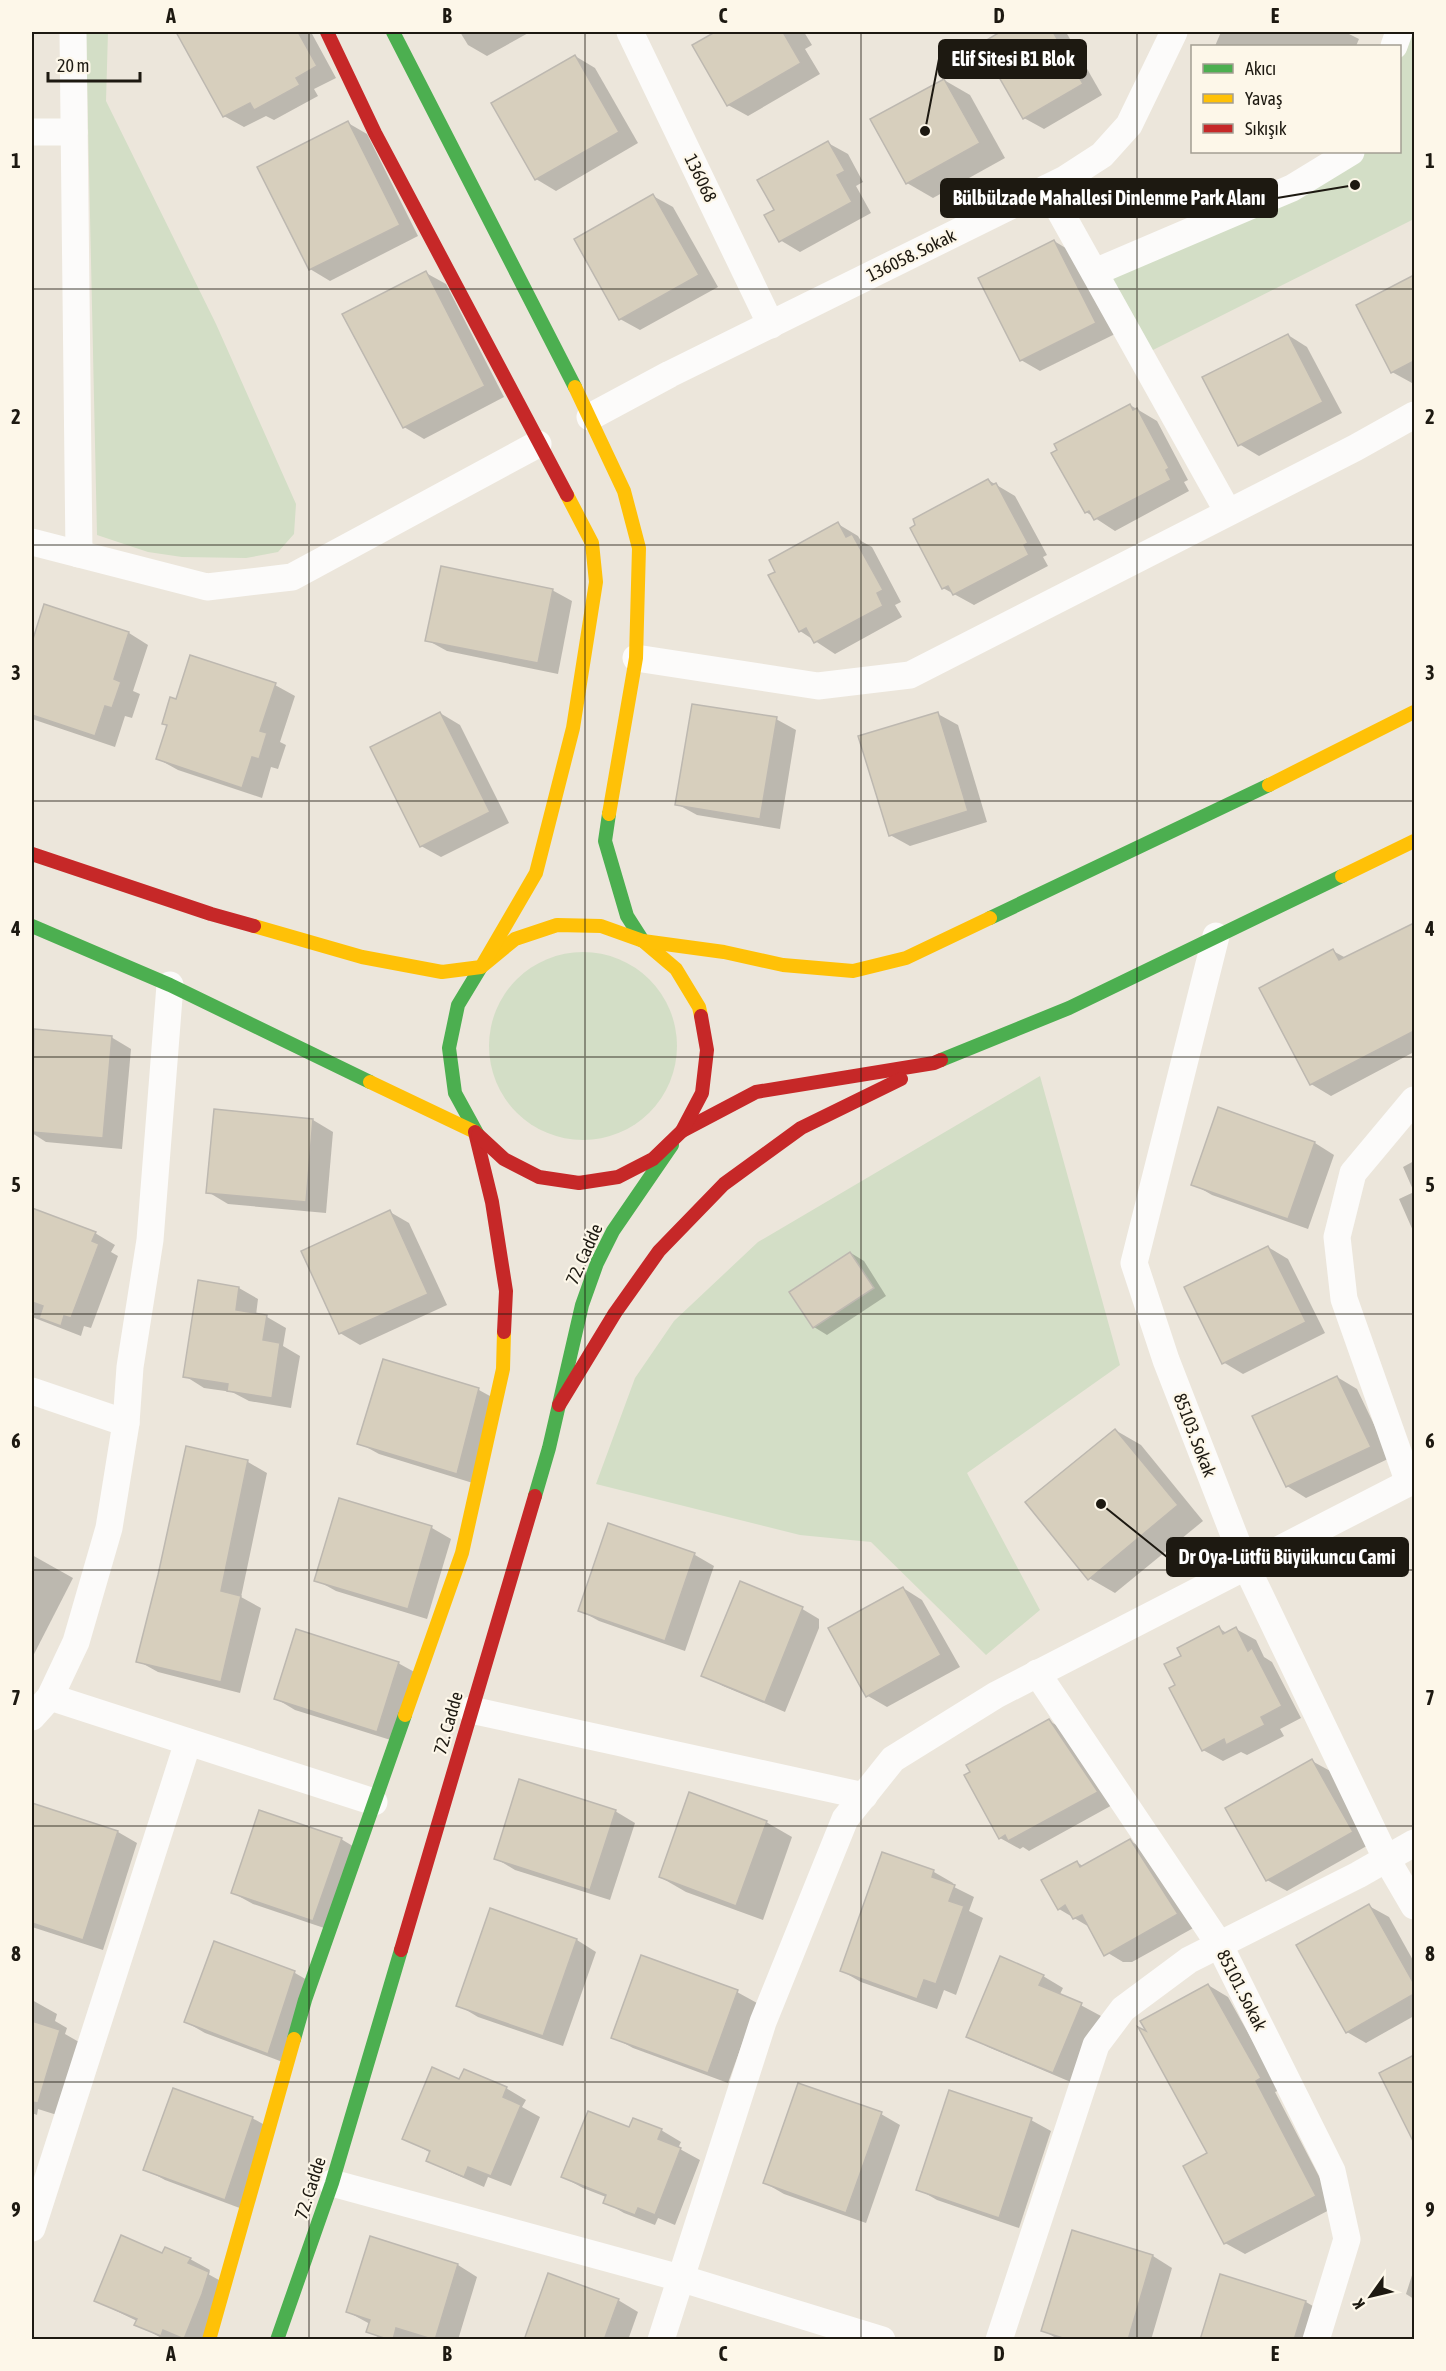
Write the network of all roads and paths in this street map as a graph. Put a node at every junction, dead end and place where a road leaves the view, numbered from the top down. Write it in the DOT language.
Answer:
graph roads {
  1 [pos="74,32"];
  2 [pos="327,32"];
  3 [pos="393,32"];
  4 [pos="630,32"];
  5 [pos="1174,32"];
  6 [pos="32,132"];
  7 [pos="74,132"];
  8 [pos="1349,153"];
  9 [pos="1047,188"];
  10 [pos="1095,272"];
  11 [pos="771,325"];
  12 [pos="1414,415"];
  13 [pos="590,417"];
  14 [pos="538,444"];
  15 [pos="1228,512"];
  16 [pos="32,542"];
  17 [pos="79,554"];
  18 [pos="636,658"];
  19 [pos="1414,712"];
  20 [pos="1414,841"];
  21 [pos="32,854"];
  22 [pos="32,926"];
  23 [pos="1216,936"];
  24 [pos="643,941"];
  25 [pos="481,967"];
  26 [pos="170,985"];
  27 [pos="934,1063"];
  28 [pos="1414,1100"];
  29 [pos="682,1131"];
  30 [pos="475,1132"];
  31 [pos="32,1391"];
  32 [pos="559,1405"];
  33 [pos="126,1423"];
  34 [pos="1412,1481"];
  35 [pos="1246,1566"];
  36 [pos="1037,1673"];
  37 [pos="50,1697"];
  38 [pos="471,1710"];
  39 [pos="32,1717"];
  40 [pos="188,1742"];
  41 [pos="864,1796"];
  42 [pos="374,1802"];
  43 [pos="1414,1843"];
  44 [pos="1386,1858"];
  45 [pos="1414,1906"];
  46 [pos="1220,1944"];
  47 [pos="332,2183"];
  48 [pos="32,2228"];
  49 [pos="680,2278"];
  50 [pos="209,2340"];
  51 [pos="277,2340"];
  52 [pos="661,2340"];
  53 [pos="882,2340"];
  54 [pos="999,2340"];
  55 [pos="1316,2340"];
  1 -- 7 [label="street"];
  2 -- 14 [label="main road"];
  3 -- 13 [label="main road"];
  4 -- 11 [label="street, 136068"];
  5 -- 9 [label="street, 136058. Sokak"];
  6 -- 7 [label="street"];
  7 -- 17 [label="street"];
  8 -- 10 [label="street"];
  9 -- 10 [label="street"];
  9 -- 11 [label="street, 136058. Sokak"];
  10 -- 15 [label="street"];
  11 -- 13 [label="street, 136058. Sokak"];
  12 -- 15 [label="street"];
  13 -- 18 [label="main road"];
  14 -- 17 [label="street"];
  14 -- 25 [label="main road"];
  15 -- 18 [label="street"];
  16 -- 17 [label="street"];
  18 -- 24 [label="main road"];
  19 -- 24 [label="main road"];
  20 -- 23 [label="main road"];
  21 -- 25 [label="main road"];
  22 -- 26 [label="main road"];
  23 -- 27 [label="main road"];
  23 -- 35 [label="street, 85103. Sokak"];
  24 -- 25 [label="main road"];
  24 -- 29 [label="main road"];
  25 -- 30 [label="main road"];
  26 -- 30 [label="main road"];
  26 -- 33 [label="street"];
  27 -- 29 [label="main road"];
  27 -- 32 [label="main road"];
  28 -- 34 [label="street"];
  29 -- 30 [label="main road"];
  29 -- 32 [label="main road, 72. Cadde"];
  30 -- 42 [label="main road"];
  31 -- 33 [label="street"];
  32 -- 38 [label="main road, 72. Cadde"];
  33 -- 37 [label="street"];
  34 -- 35 [label="street"];
  35 -- 36 [label="street"];
  35 -- 44 [label="street, 85103. Sokak"];
  36 -- 41 [label="street"];
  36 -- 46 [label="street, 85101. Sokak"];
  37 -- 39 [label="street"];
  37 -- 40 [label="street"];
  38 -- 41 [label="street"];
  38 -- 47 [label="main road, 72. Cadde"];
  40 -- 42 [label="street"];
  40 -- 48 [label="street"];
  41 -- 49 [label="street"];
  42 -- 50 [label="main road"];
  43 -- 44 [label="street"];
  44 -- 45 [label="street, 85103. Sokak"];
  44 -- 46 [label="street"];
  46 -- 54 [label="street"];
  46 -- 55 [label="street, 85101. Sokak"];
  47 -- 49 [label="street"];
  47 -- 51 [label="main road, 72. Cadde"];
  49 -- 52 [label="street"];
  49 -- 53 [label="street"];
}
